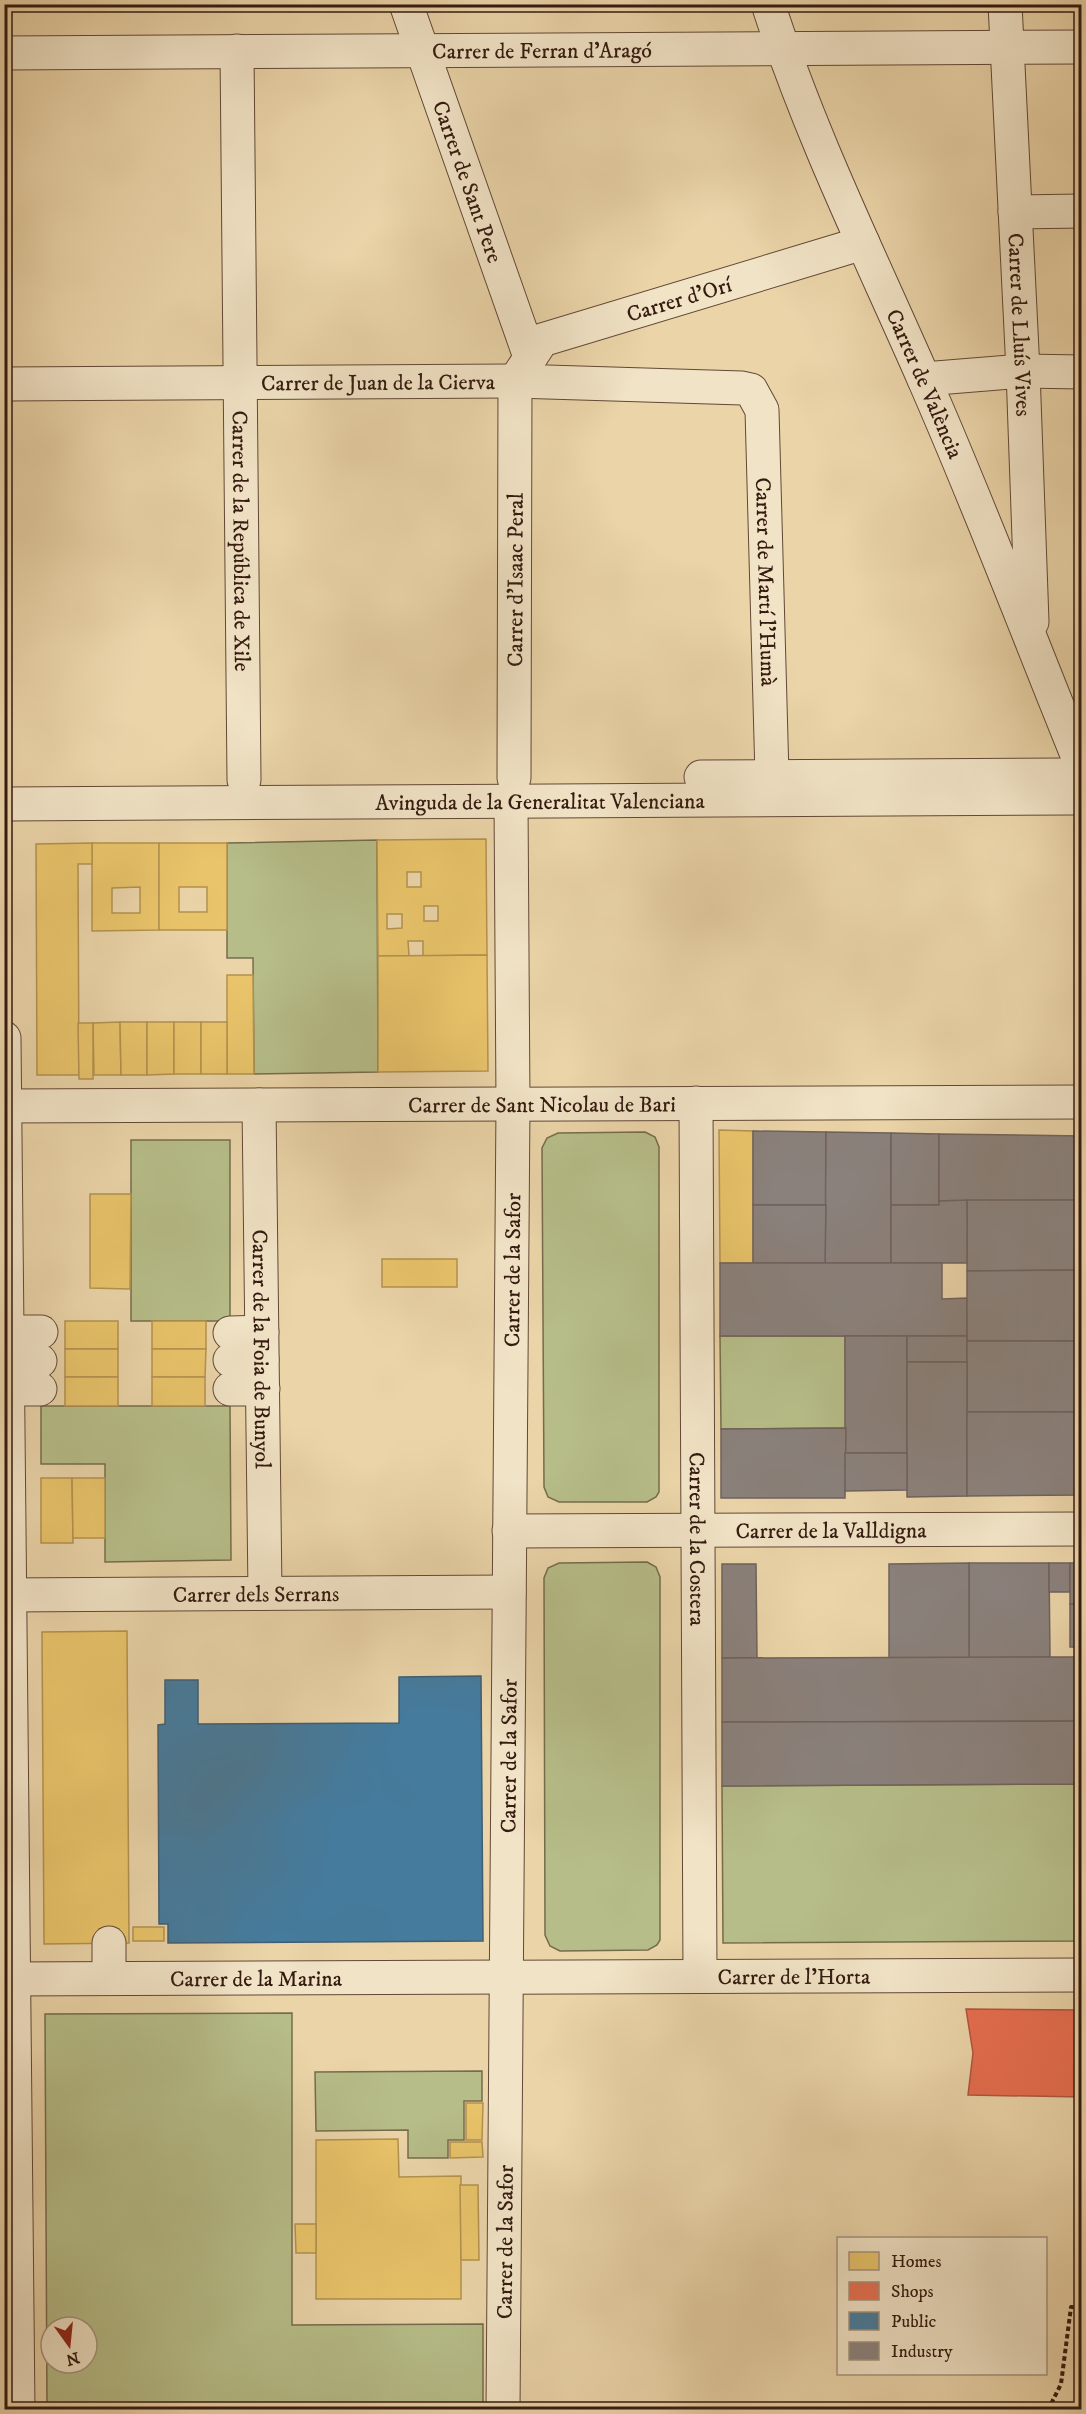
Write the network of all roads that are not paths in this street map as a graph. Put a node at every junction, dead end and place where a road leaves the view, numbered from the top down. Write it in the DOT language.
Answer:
graph roads {
  1 [pos="406,4"];
  2 [pos="768,4"];
  3 [pos="1005,4"];
  4 [pos="1082,47"];
  5 [pos="1008,48"];
  6 [pos="782,49"];
  7 [pos="421,50"];
  8 [pos="237,51"];
  9 [pos="4,52"];
  10 [pos="1082,211"];
  11 [pos="1015,212"];
  12 [pos="862,243"];
  13 [pos="523,369"];
  14 [pos="1023,371"];
  15 [pos="1082,372"];
  16 [pos="924,379"];
  17 [pos="239,383"];
  18 [pos="4,384"];
  19 [pos="751,390"];
  20 [pos="1033,645"];
  21 [pos="772,776"];
  22 [pos="244,780"];
  23 [pos="1077,780"];
  24 [pos="4,781"];
  25 [pos="512,789"];
  26 [pos="4,804"];
  27 [pos="4,1038"];
  28 [pos="1082,1102"];
  29 [pos="696,1103"];
  30 [pos="513,1104"];
  31 [pos="259,1105"];
  32 [pos="5,1106"];
  33 [pos="7,1359"];
  34 [pos="262,1361"];
  35 [pos="7,1486"];
  36 [pos="1082,1529"];
  37 [pos="698,1530"];
  38 [pos="509,1531"];
  39 [pos="509,1592"];
  40 [pos="265,1593"];
  41 [pos="7,1595"];
  42 [pos="110,1943"];
  43 [pos="1082,1975"];
  44 [pos="700,1976"];
  45 [pos="506,1977"];
  46 [pos="110,1978"];
  47 [pos="9,1979"];
  48 [pos="14,2087"];
  49 [pos="10,2222"];
  50 [pos="18,2409"];
  51 [pos="503,2409"];
  1 -- 7 [label="street, Carrer de Sant Pere"];
  2 -- 6 [label="street, Carrer de València"];
  3 -- 5 [label="street, Carrer de Lluís Vives"];
  4 -- 5 [label="street, Carrer de Ferran d'Aragó"];
  5 -- 6 [label="street, Carrer de Ferran d'Aragó"];
  5 -- 11 [label="street, Carrer de Lluís Vives"];
  6 -- 7 [label="street, Carrer de Ferran d'Aragó"];
  6 -- 12 [label="street, Carrer de València"];
  7 -- 8 [label="street, Carrer de Ferran d'Aragó"];
  7 -- 13 [label="street, Carrer de Sant Pere"];
  8 -- 9 [label="street, Carrer de Ferran d'Aragó"];
  8 -- 17 [label="street, Carrer de la República de Xile"];
  10 -- 11 [label="street"];
  11 -- 14 [label="street, Carrer de Lluís Vives"];
  12 -- 13 [label="street, Carrer d'Orí"];
  12 -- 16 [label="street, Carrer de València"];
  13 -- 17 [label="street, Carrer de Juan de la Cierva"];
  13 -- 19 [label="street, Carrer de Juan de la Cierva"];
  13 -- 25 [label="street, Carrer d'Isaac Peral"];
  14 -- 15 [label="street"];
  14 -- 16 [label="street"];
  14 -- 20 [label="street, Carrer de Lluís Vives"];
  16 -- 20 [label="street, Carrer de València"];
  17 -- 18 [label="street, Carrer de Juan de la Cierva"];
  17 -- 22 [label="street, Carrer de la República de Xile"];
  19 -- 21 [label="street, Carrer de Martí l'Humà"];
  20 -- 23 [label="street, Carrer de València"];
  21 -- 23 [label="street, Avinguda de la Generalitat Valenciana"];
  21 -- 25 [label="street, Avinguda de la Generalitat Valenciana"];
  22 -- 24 [label="street, Avinguda de la Generalitat Valenciana"];
  22 -- 25 [label="street, Avinguda de la Generalitat Valenciana"];
  23 -- 25 [label="street, Avinguda de la Generalitat Valenciana"];
  25 -- 26 [label="street, Avinguda de la Generalitat Valenciana"];
  25 -- 30 [label="street, Carrer d'Isaac Peral"];
  27 -- 32 [label="street"];
  28 -- 29 [label="street, Carrer de Sant Nicolau de Bari"];
  29 -- 30 [label="street, Carrer de Sant Nicolau de Bari"];
  29 -- 37 [label="street, Carrer de la Costera"];
  30 -- 31 [label="street, Carrer de Sant Nicolau de Bari"];
  30 -- 38 [label="street, Carrer de la Safor"];
  31 -- 32 [label="street, Carrer de Sant Nicolau de Bari"];
  31 -- 34 [label="street, Carrer de la Foia de Bunyol"];
  32 -- 33 [label="street"];
  33 -- 33 [label="street"];
  33 -- 35 [label="street"];
  34 -- 34 [label="street"];
  34 -- 40 [label="street, Carrer de la Foia de Bunyol"];
  35 -- 41 [label="street"];
  36 -- 37 [label="street, Carrer de la Valldigna"];
  37 -- 38 [label="street, Carrer de la Valldigna"];
  37 -- 44 [label="street, Carrer de la Costera"];
  38 -- 39 [label="street, Carrer de la Safor"];
  39 -- 40 [label="street, Carrer dels Serrans"];
  39 -- 45 [label="street, Carrer de la Safor"];
  40 -- 41 [label="street, Carrer dels Serrans"];
  41 -- 47 [label="street"];
  42 -- 46 [label="street"];
  43 -- 44 [label="street, Carrer de l'Horta"];
  44 -- 45 [label="street, Carrer de l'Horta"];
  45 -- 46 [label="street, Carrer de la Marina"];
  45 -- 51 [label="street, Carrer de la Safor"];
  46 -- 47 [label="street, Carrer de la Marina"];
  47 -- 48 [label="street"];
  48 -- 49 [label="street"];
  49 -- 50 [label="street"];
}
